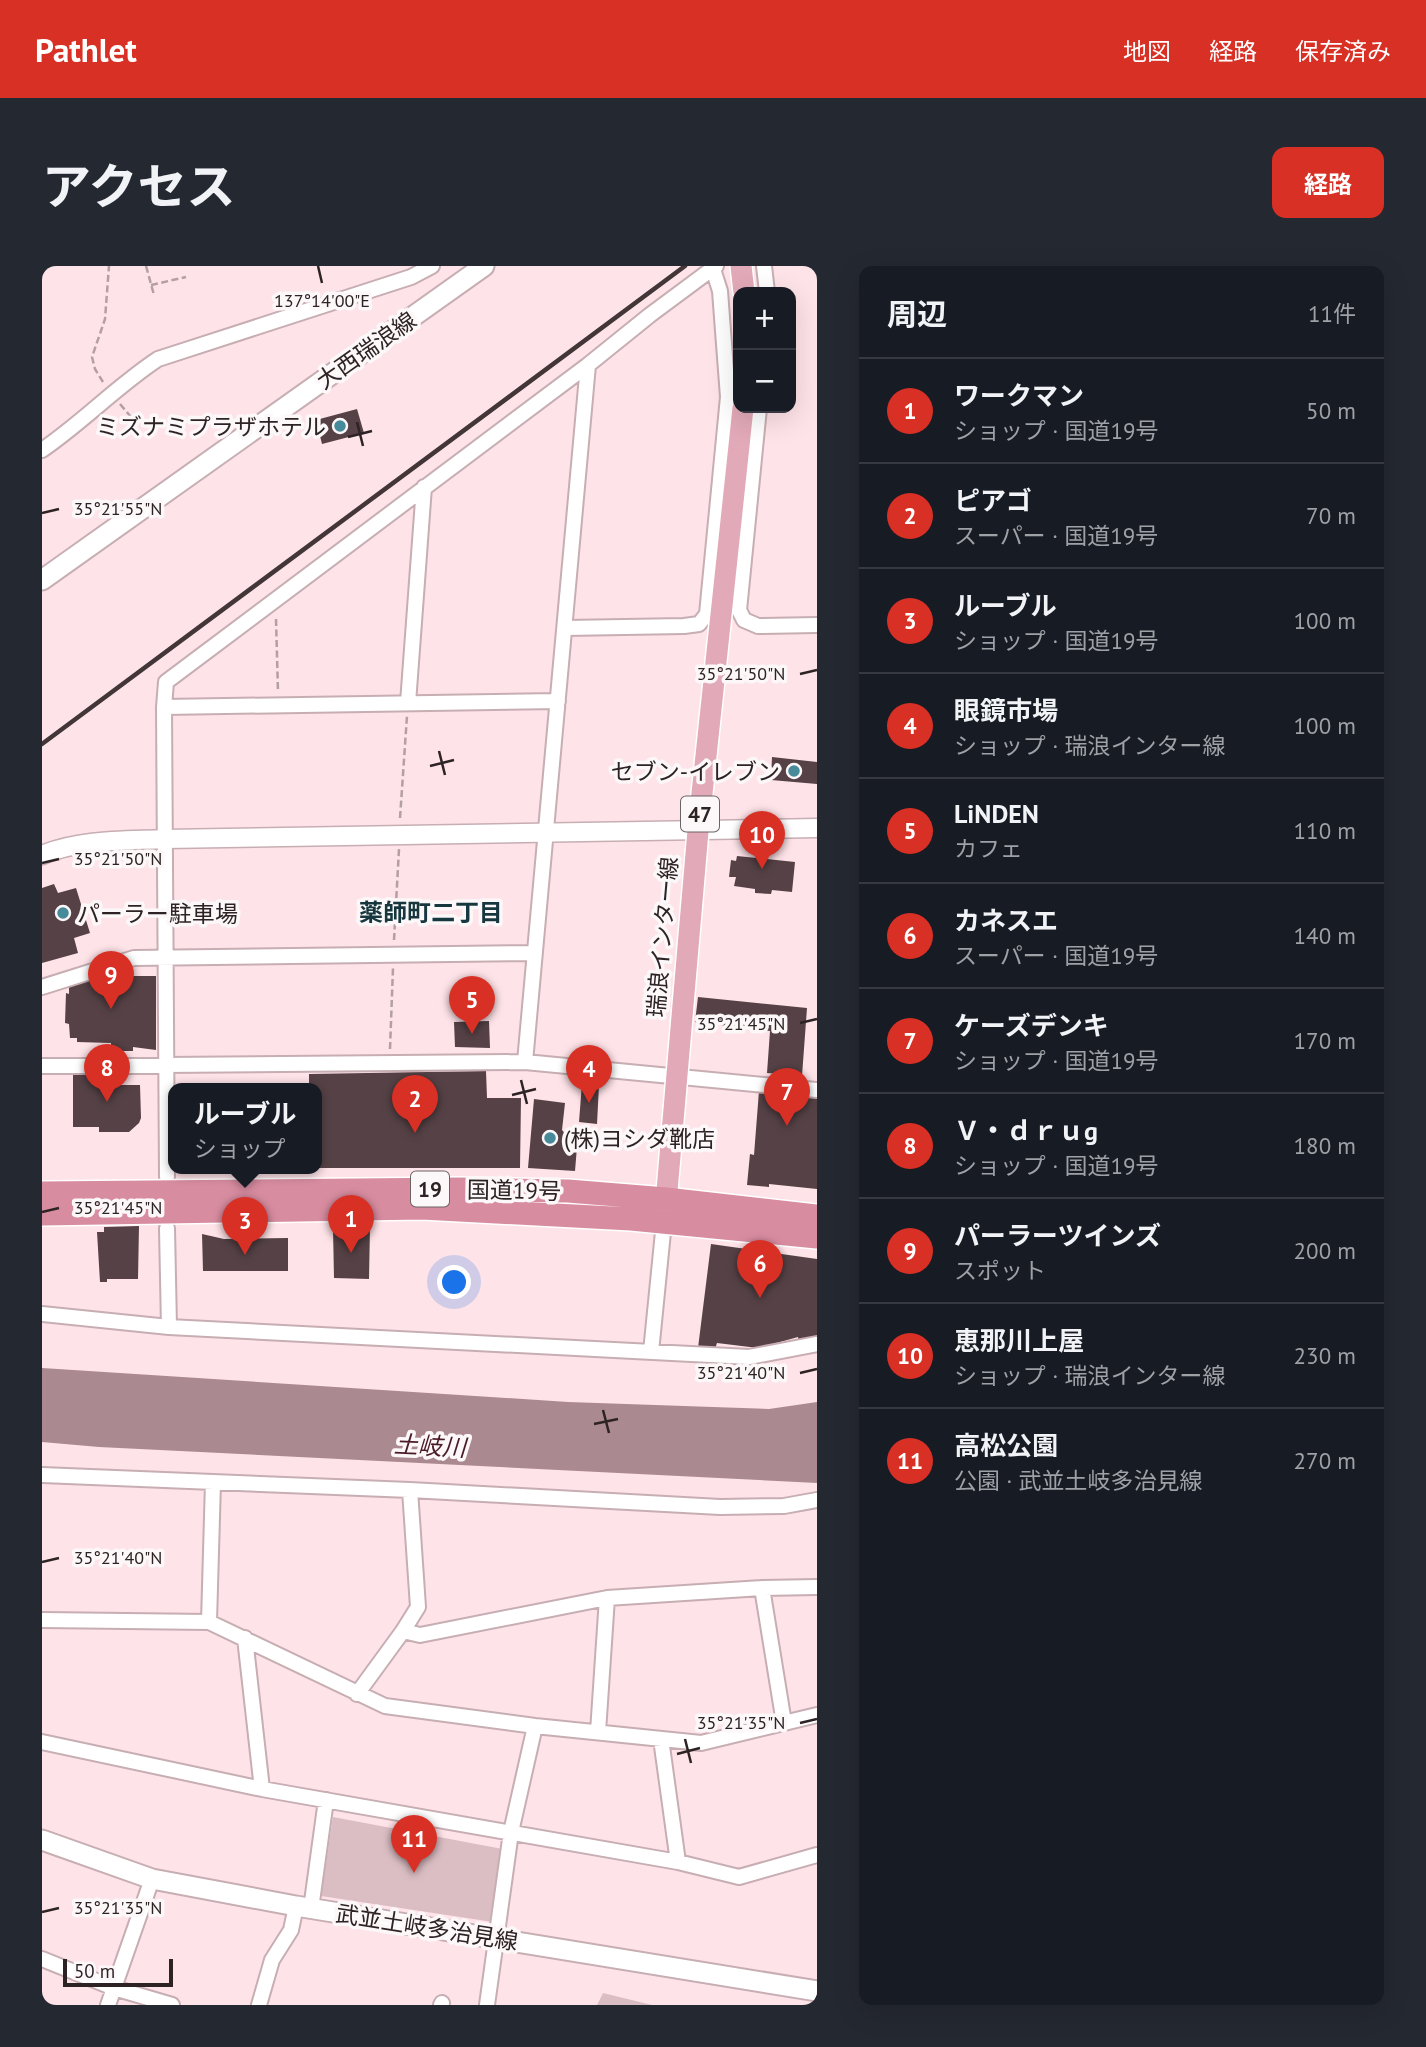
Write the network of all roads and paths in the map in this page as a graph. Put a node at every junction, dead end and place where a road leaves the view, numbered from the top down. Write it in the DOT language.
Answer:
graph roads {
  1 [pos="109,266"];
  2 [pos="146,266"];
  3 [pos="432,266"];
  4 [pos="484,266"];
  5 [pos="741,266"];
  6 [pos="764,266"];
  7 [pos="715,267"];
  8 [pos="186,277"];
  9 [pos="151,285"];
  10 [pos="743,287"];
  11 [pos="766,287"];
  12 [pos="154,295"];
  13 [pos="589,365"];
  14 [pos="112,394"];
  15 [pos="742,413"];
  16 [pos="759,413"];
  17 [pos="131,418"];
  18 [pos="42,450"];
  19 [pos="424,487"];
  20 [pos="42,580"];
  21 [pos="276,601"];
  22 [pos="817,625"];
  23 [pos="565,628"];
  24 [pos="558,701"];
  25 [pos="408,703"];
  26 [pos="278,704"];
  27 [pos="164,707"];
  28 [pos="817,828"];
  29 [pos="547,831"];
  30 [pos="698,831"];
  31 [pos="399,834"];
  32 [pos="165,839"];
  33 [pos="42,855"];
  34 [pos="535,953"];
  35 [pos="393,956"];
  36 [pos="167,957"];
  37 [pos="42,986"];
  38 [pos="525,1062"];
  39 [pos="390,1064"];
  40 [pos="166,1065"];
  41 [pos="42,1066"];
  42 [pos="675,1076"];
  43 [pos="817,1090"];
  44 [pos="167,1177"];
  45 [pos="42,1193"];
  46 [pos="665,1210"];
  47 [pos="42,1214"];
  48 [pos="817,1216"];
  49 [pos="167,1228"];
  50 [pos="817,1237"];
  51 [pos="42,1314"];
  52 [pos="169,1327"];
  53 [pos="817,1344"];
  54 [pos="651,1352"];
  55 [pos="42,1475"];
  56 [pos="213,1482"];
  57 [pos="410,1490"];
  58 [pos="817,1500"];
  59 [pos="817,1587"];
  60 [pos="762,1588"];
  61 [pos="607,1598"];
  62 [pos="42,1620"];
  63 [pos="209,1622"];
  64 [pos="404,1632"];
  65 [pos="245,1638"];
  66 [pos="357,1694"];
  67 [pos="817,1714"];
  68 [pos="784,1723"];
  69 [pos="535,1726"];
  70 [pos="598,1732"];
  71 [pos="661,1739"];
  72 [pos="42,1742"];
  73 [pos="262,1789"];
  74 [pos="326,1800"];
  75 [pos="511,1832"];
  76 [pos="42,1840"];
  77 [pos="817,1855"];
  78 [pos="678,1862"];
  79 [pos="152,1879"];
  80 [pos="304,1908"];
  81 [pos="498,1939"];
  82 [pos="42,1959"];
  83 [pos="114,1988"];
  84 [pos="817,1991"];
  85 [pos="108,2005"];
  86 [pos="172,2005"];
  87 [pos="259,2005"];
  88 [pos="487,2005"];
  1 -- 14 [label="path"];
  2 -- 9 [label="path"];
  3 -- 14 [label="street"];
  4 -- 20 [label="main road, 大西瑞浪線"];
  5 -- 10 [label="main road"];
  6 -- 11 [label="street"];
  7 -- 13 [label="street"];
  7 -- 23 [label="street"];
  8 -- 9 [label="path"];
  9 -- 12 [label="path"];
  13 -- 19 [label="street"];
  13 -- 23 [label="street"];
  14 -- 17 [label="path"];
  14 -- 18 [label="street"];
  15 -- 30 [label="main road, 瑞浪インター線 / 47"];
  16 -- 22 [label="street"];
  19 -- 21 [label="street"];
  19 -- 25 [label="street"];
  21 -- 26 [label="path"];
  21 -- 27 [label="street"];
  23 -- 24 [label="street"];
  24 -- 25 [label="street"];
  24 -- 29 [label="street"];
  25 -- 26 [label="street"];
  25 -- 31 [label="path"];
  26 -- 27 [label="street"];
  27 -- 32 [label="street"];
  28 -- 30 [label="street"];
  29 -- 30 [label="street"];
  29 -- 31 [label="street"];
  29 -- 34 [label="street"];
  30 -- 42 [label="main road, 瑞浪インター線 / 47"];
  31 -- 32 [label="street"];
  31 -- 35 [label="path"];
  32 -- 33 [label="street"];
  32 -- 36 [label="street"];
  34 -- 35 [label="street"];
  34 -- 38 [label="street"];
  35 -- 36 [label="street"];
  35 -- 39 [label="path"];
  36 -- 37 [label="street"];
  36 -- 40 [label="street"];
  38 -- 39 [label="street"];
  38 -- 42 [label="street"];
  39 -- 40 [label="street"];
  40 -- 41 [label="street"];
  40 -- 44 [label="street"];
  42 -- 43 [label="street"];
  42 -- 46 [label="main road, 瑞浪インター線 / 47"];
  45 -- 46 [label="highway, 国道19号 / 19"];
  46 -- 47 [label="highway, 国道19号 / 19"];
  46 -- 48 [label="highway, 国道19号 / 19"];
  46 -- 50 [label="highway, 国道19号 / 19"];
  46 -- 54 [label="street"];
  49 -- 52 [label="street"];
  51 -- 52 [label="street"];
  52 -- 54 [label="street"];
  53 -- 54 [label="street"];
  55 -- 56 [label="street"];
  56 -- 57 [label="street"];
  56 -- 63 [label="street"];
  57 -- 58 [label="street"];
  57 -- 64 [label="street"];
  59 -- 60 [label="street"];
  60 -- 61 [label="street"];
  60 -- 68 [label="street"];
  61 -- 64 [label="street"];
  61 -- 70 [label="street"];
  62 -- 63 [label="street"];
  63 -- 65 [label="street"];
  64 -- 66 [label="street"];
  65 -- 66 [label="street"];
  65 -- 73 [label="street"];
  66 -- 69 [label="street"];
  67 -- 68 [label="street"];
  68 -- 71 [label="street"];
  69 -- 70 [label="street"];
  69 -- 75 [label="street"];
  70 -- 71 [label="street"];
  71 -- 78 [label="street"];
  72 -- 73 [label="street"];
  73 -- 74 [label="street"];
  74 -- 75 [label="street"];
  74 -- 80 [label="street"];
  75 -- 78 [label="street"];
  75 -- 81 [label="street"];
  76 -- 79 [label="main road, 武並土岐多治見線"];
  77 -- 78 [label="street"];
  79 -- 80 [label="main road, 武並土岐多治見線"];
  79 -- 83 [label="street"];
  80 -- 81 [label="main road, 武並土岐多治見線"];
  80 -- 87 [label="street"];
  81 -- 84 [label="main road, 武並土岐多治見線"];
  81 -- 88 [label="street"];
  82 -- 83 [label="street"];
  83 -- 85 [label="street"];
  83 -- 86 [label="street"];
}
